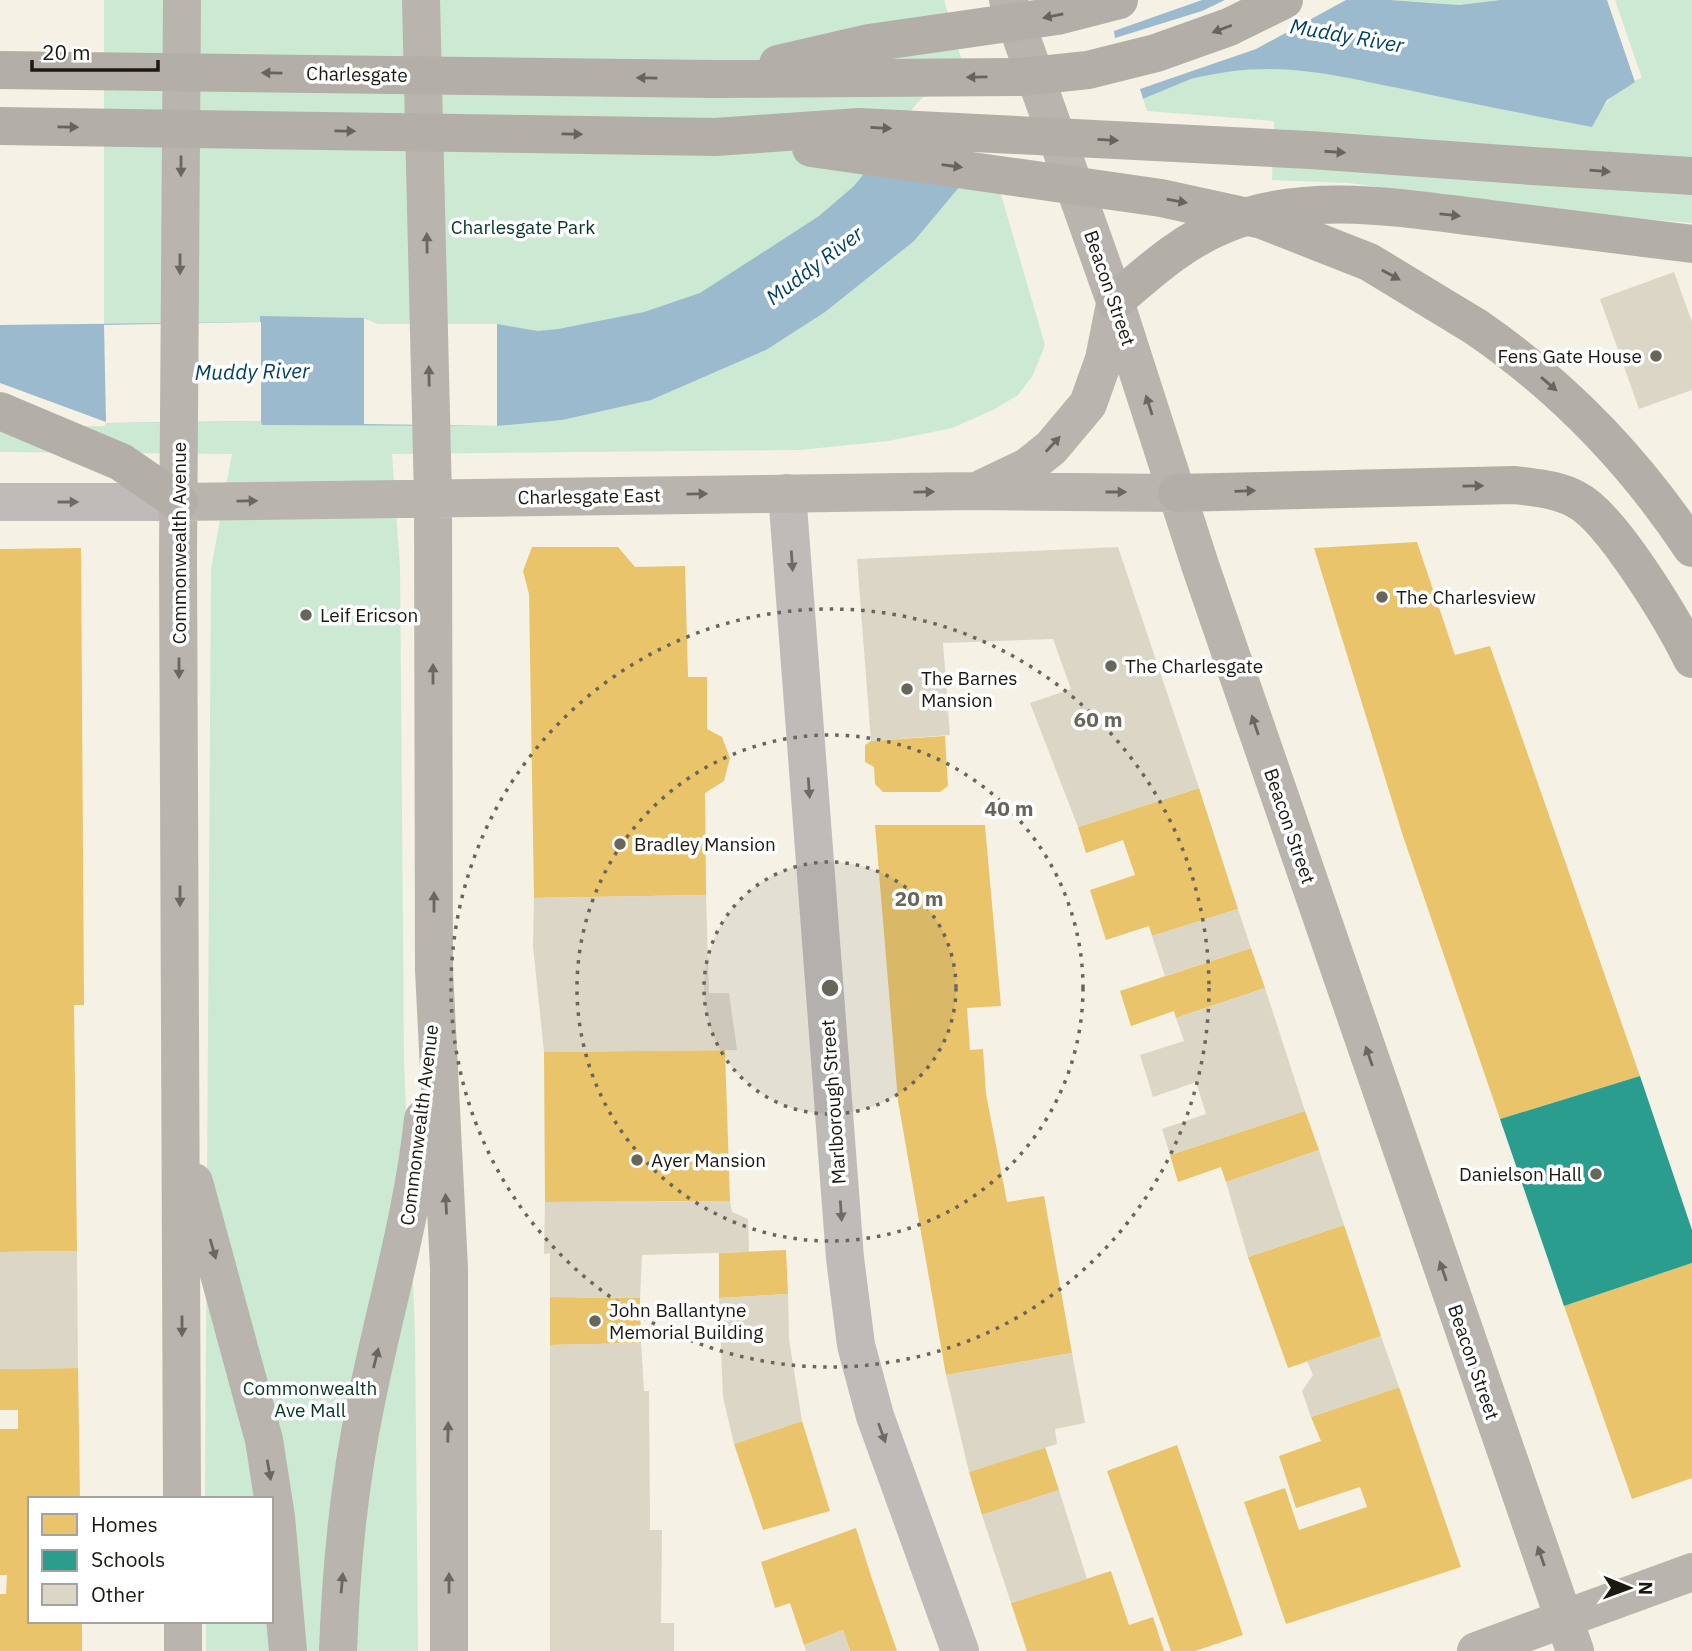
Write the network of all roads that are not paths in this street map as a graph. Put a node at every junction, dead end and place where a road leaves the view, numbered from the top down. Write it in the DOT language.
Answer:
graph roads {
  1 [pos="182,0"];
  2 [pos="421,0"];
  3 [pos="1008,0"];
  4 [pos="1119,0"];
  5 [pos="1284,0"];
  6 [pos="0,70"];
  7 [pos="715,79"];
  8 [pos="0,126"];
  9 [pos="715,136"];
  10 [pos="1692,176"];
  11 [pos="1692,244"];
  12 [pos="1115,301"];
  13 [pos="0,411"];
  14 [pos="974,491"];
  15 [pos="787,493"];
  16 [pos="1177,493"];
  17 [pos="433,498"];
  18 [pos="0,502"];
  19 [pos="179,502"];
  20 [pos="1692,548"];
  21 [pos="1692,659"];
  22 [pos="434,970"];
  23 [pos="181,1087"];
  24 [pos="182,1497"];
  25 [pos="273,1497"];
  26 [pos="273,1498"];
  27 [pos="1692,1572"];
  28 [pos="183,1623"];
  29 [pos="1569,1636"];
  30 [pos="183,1651"];
  31 [pos="288,1651"];
  32 [pos="338,1651"];
  33 [pos="449,1651"];
  34 [pos="960,1651"];
  35 [pos="1476,1651"];
  1 -- 19 [label="main road, Commonwealth Avenue, one-way"];
  17 -- 2 [label="main road, Commonwealth Avenue, one-way"];
  3 -- 12 [label="main road, Beacon Street, bridge"];
  4 -- 7 [label="highway, one-way, bridge"];
  5 -- 7 [label="highway, one-way, bridge"];
  7 -- 6 [label="highway, Charlesgate, one-way, bridge"];
  8 -- 9 [label="highway, one-way, bridge"];
  9 -- 10 [label="highway, one-way, bridge"];
  9 -- 20 [label="highway, one-way, bridge"];
  12 -- 11 [label="highway, one-way"];
  14 -- 12 [label="main road, one-way"];
  16 -- 12 [label="main road, Beacon Street, one-way"];
  13 -- 19 [label="highway"];
  15 -- 14 [label="main road, Charlesgate East, one-way"];
  14 -- 16 [label="main road, Charlesgate East, one-way"];
  17 -- 15 [label="main road, Charlesgate East, one-way"];
  15 -- 34 [label="street, Marlborough Street, one-way"];
  16 -- 21 [label="highway, one-way"];
  29 -- 16 [label="main road, Beacon Street, one-way"];
  19 -- 17 [label="main road, Charlesgate East, one-way"];
  22 -- 17 [label="main road, Commonwealth Avenue, one-way"];
  18 -- 19 [label="street, Charlesgate East, one-way"];
  19 -- 23 [label="main road, Commonwealth Avenue, one-way"];
  32 -- 22 [label="main road, Commonwealth Avenue, one-way"];
  33 -- 22 [label="main road, Commonwealth Avenue, one-way"];
  23 -- 24 [label="main road, Commonwealth Avenue, one-way"];
  23 -- 25 [label="main road, Commonwealth Avenue, one-way"];
  26 -- 31 [label="main road, Commonwealth Avenue, one-way"];
  27 -- 29 [label="main road"];
  28 -- 30 [label="main road"];
  29 -- 35 [label="main road"];
}
